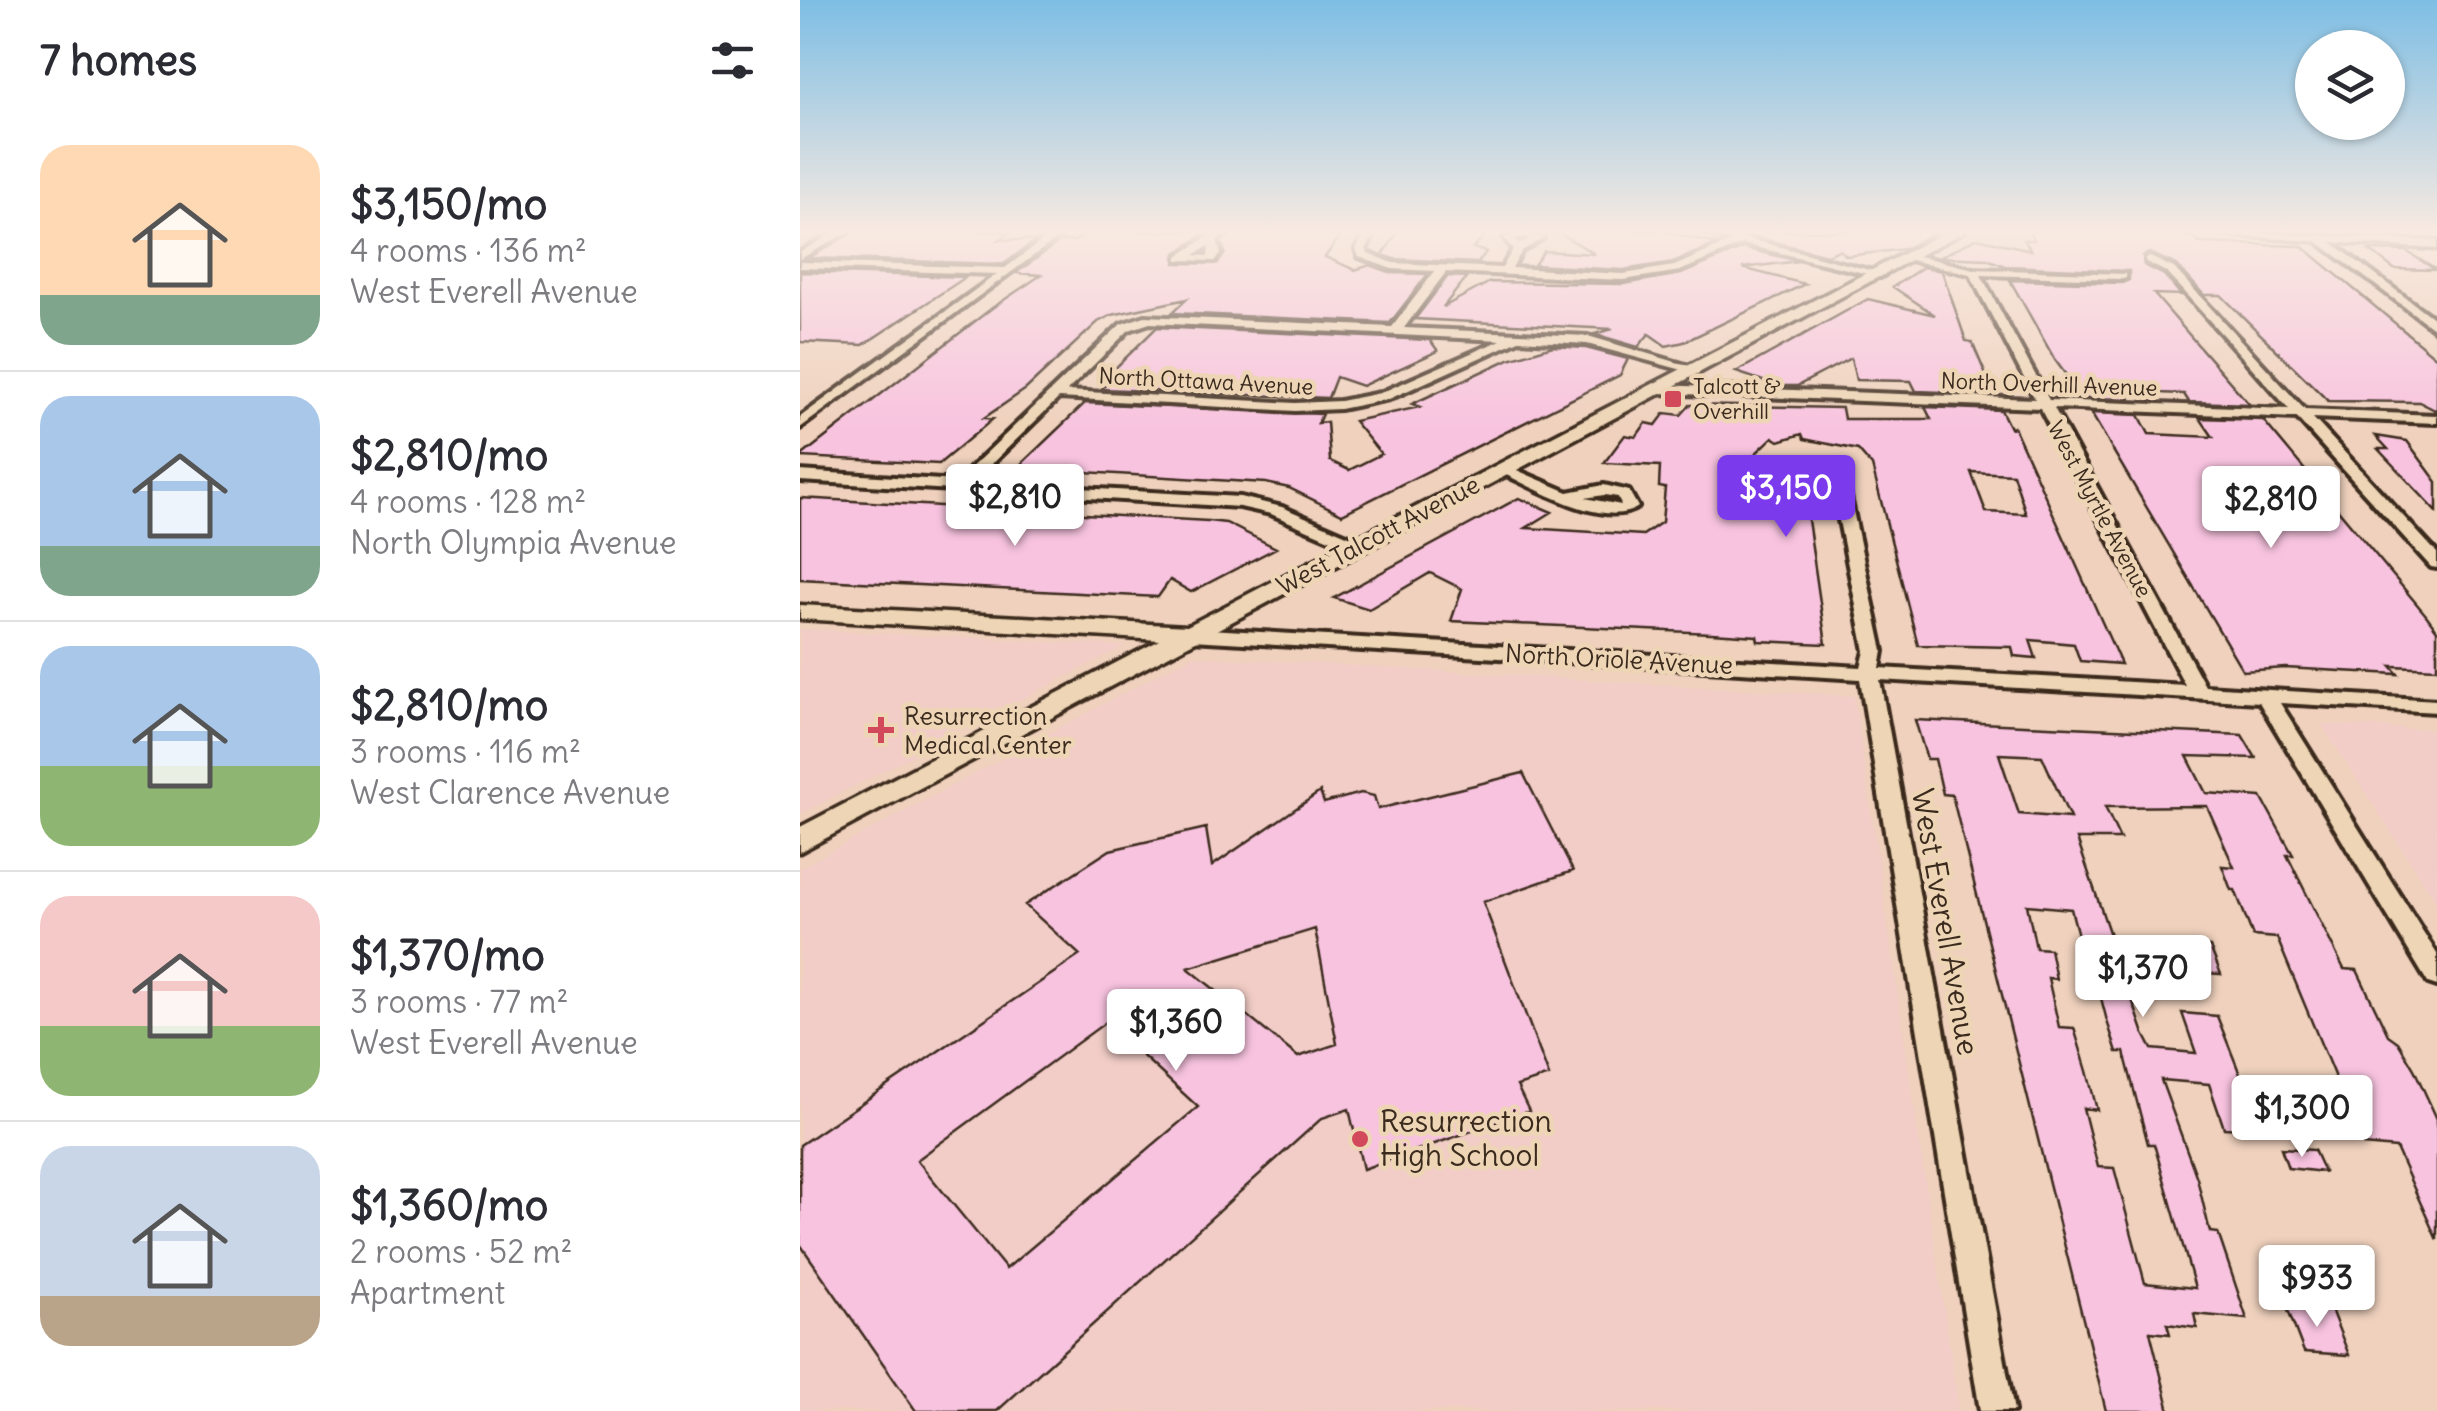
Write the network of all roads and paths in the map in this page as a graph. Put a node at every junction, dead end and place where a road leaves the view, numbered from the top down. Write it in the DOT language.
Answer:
graph roads {
  1 [pos="972,297"];
  2 [pos="1422,297"];
  3 [pos="1836,297"];
  4 [pos="1987,297"];
  5 [pos="2194,297"];
  6 [pos="2396,297"];
  7 [pos="2437,328"];
  8 [pos="1397,329"];
  9 [pos="1520,336"];
  10 [pos="1697,370"];
  11 [pos="1659,389"];
  12 [pos="1056,394"];
  13 [pos="2043,404"];
  14 [pos="2299,414"];
  15 [pos="2437,419"];
  16 [pos="800,424"];
  17 [pos="1810,463"];
  18 [pos="1505,469"];
  19 [pos="800,476"];
  20 [pos="962,484"];
  21 [pos="1570,496"];
  22 [pos="1357,546"];
  23 [pos="2437,563"];
  24 [pos="800,612"];
  25 [pos="1191,634"];
  26 [pos="1870,674"];
  27 [pos="2200,693"];
  28 [pos="2266,696"];
  29 [pos="2437,706"];
  30 [pos="800,841"];
  31 [pos="2437,976"];
  32 [pos="1997,1411"];
  1 -- 16 [label="street"];
  2 -- 8 [label="street"];
  3 -- 10 [label="street, West Talcott Avenue"];
  4 -- 13 [label="street, West Myrtle Avenue"];
  5 -- 14 [label="street"];
  6 -- 7 [label="street"];
  8 -- 9 [label="street"];
  8 -- 12 [label="street"];
  9 -- 10 [label="street"];
  9 -- 12 [label="street, North Ottawa Avenue"];
  10 -- 11 [label="street, West Talcott Avenue"];
  11 -- 13 [label="street, North Overhill Avenue"];
  11 -- 18 [label="street, West Talcott Avenue"];
  12 -- 20 [label="street"];
  13 -- 14 [label="street, North Overhill Avenue"];
  13 -- 27 [label="street, West Myrtle Avenue"];
  14 -- 15 [label="street, North Overhill Avenue"];
  14 -- 23 [label="street"];
  17 -- 26 [label="street, West Everell Avenue"];
  18 -- 21 [label="street"];
  18 -- 22 [label="street, West Talcott Avenue"];
  19 -- 20 [label="street"];
  20 -- 22 [label="street"];
  22 -- 25 [label="street, West Talcott Avenue"];
  24 -- 25 [label="street, North Oriole Avenue"];
  25 -- 26 [label="street, North Oriole Avenue"];
  25 -- 30 [label="street, West Talcott Avenue"];
  26 -- 27 [label="street, North Oriole Avenue"];
  26 -- 32 [label="street, West Everell Avenue"];
  27 -- 28 [label="street, North Oriole Avenue"];
  28 -- 29 [label="street, North Oriole Avenue"];
  28 -- 31 [label="street"];
}
